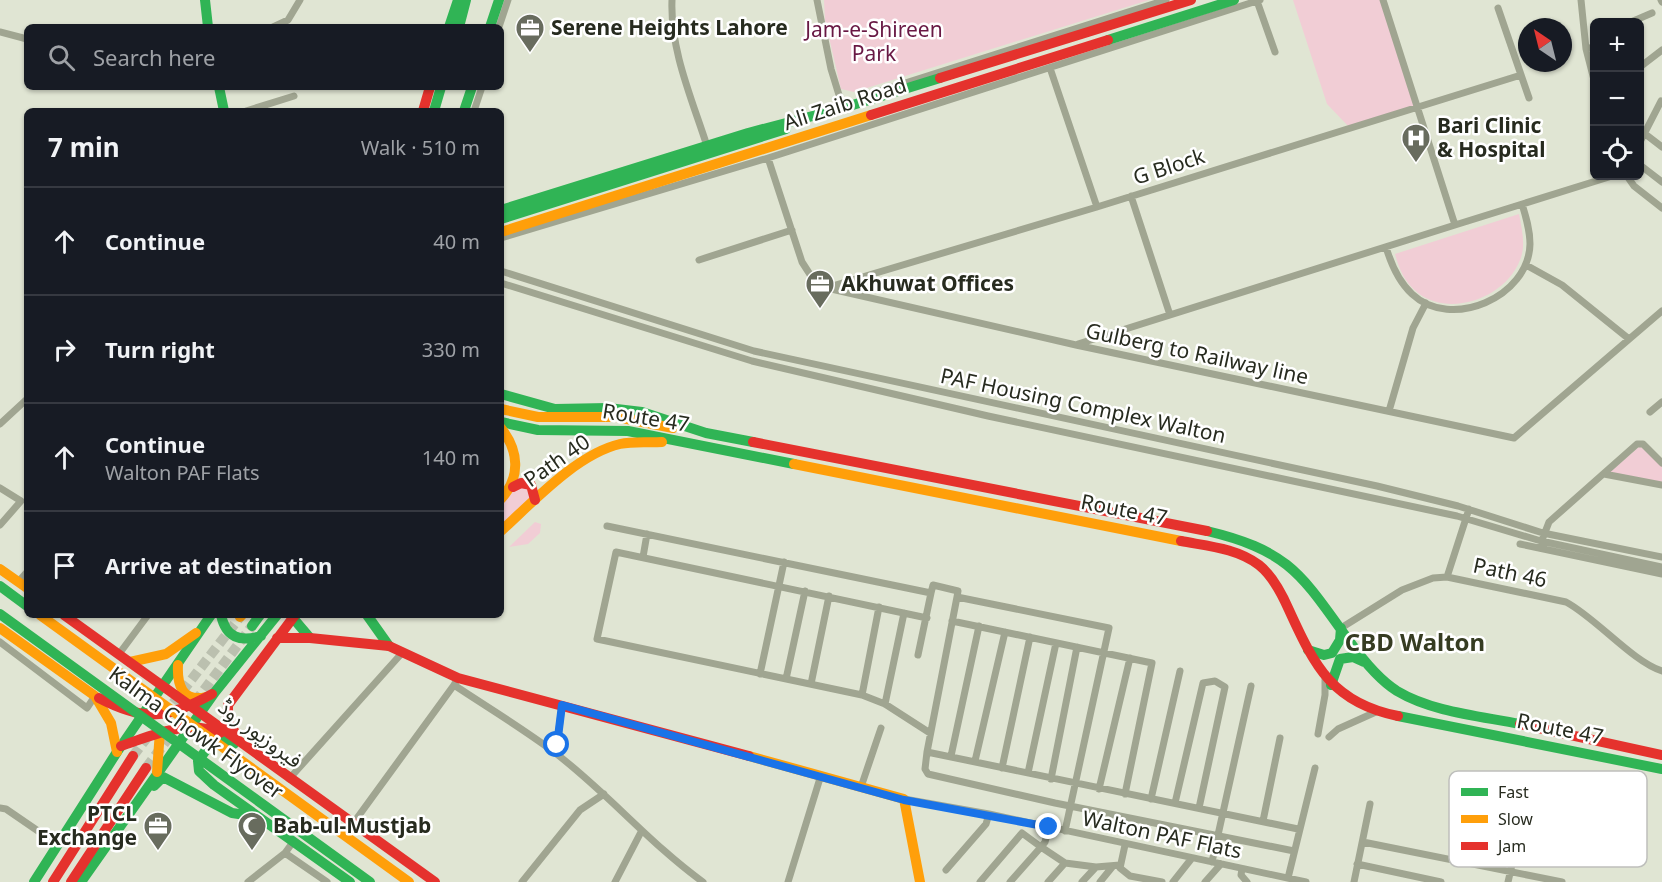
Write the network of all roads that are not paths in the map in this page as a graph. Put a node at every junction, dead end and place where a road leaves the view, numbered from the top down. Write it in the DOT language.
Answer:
graph roads {
  1 [pos="205,0"];
  2 [pos="300,0"];
  3 [pos="458,0"];
  4 [pos="466,0"];
  5 [pos="499,0"];
  6 [pos="508,0"];
  7 [pos="672,0"];
  8 [pos="817,0"];
  9 [pos="1166,0"];
  10 [pos="1191,0"];
  11 [pos="1234,0"];
  12 [pos="1259,0"];
  13 [pos="1383,0"];
  14 [pos="1581,0"];
  15 [pos="1498,8"];
  16 [pos="1652,13"];
  17 [pos="1640,18"];
  18 [pos="208,24"];
  19 [pos="279,24"];
  20 [pos="450,24"];
  21 [pos="460,24"];
  22 [pos="491,24"];
  23 [pos="501,24"];
  24 [pos="0,32"];
  25 [pos="24,38"];
  26 [pos="1590,48"];
  27 [pos="1586,49"];
  28 [pos="1662,50"];
  29 [pos="1275,52"];
  30 [pos="1644,64"];
  31 [pos="1050,68"];
  32 [pos="1592,72"];
  33 [pos="1521,75"];
  34 [pos="220,90"];
  35 [pos="429,90"];
  36 [pos="440,90"];
  37 [pos="471,90"];
  38 [pos="481,90"];
  39 [pos="294,96"];
  40 [pos="1528,98"];
  41 [pos="1661,101"];
  42 [pos="1417,105"];
  43 [pos="223,108"];
  44 [pos="256,108"];
  45 [pos="424,108"];
  46 [pos="435,108"];
  47 [pos="465,108"];
  48 [pos="475,108"];
  49 [pos="843,108"];
  50 [pos="1644,127"];
  51 [pos="1644,134"];
  52 [pos="707,146"];
  53 [pos="1662,147"];
  54 [pos="768,158"];
  55 [pos="1644,168"];
  56 [pos="1599,180"];
  57 [pos="1630,180"];
  58 [pos="1662,182"];
  59 [pos="1131,196"];
  60 [pos="1522,204"];
  61 [pos="1097,207"];
  62 [pos="1662,208"];
  63 [pos="504,209"];
  64 [pos="504,218"];
  65 [pos="1455,225"];
  66 [pos="792,230"];
  67 [pos="504,231"];
  68 [pos="504,237"];
  69 [pos="1386,247"];
  70 [pos="699,260"];
  71 [pos="1526,265"];
  72 [pos="504,272"];
  73 [pos="504,284"];
  74 [pos="826,288"];
  75 [pos="1426,303"];
  76 [pos="1662,311"];
  77 [pos="1170,315"];
  78 [pos="1629,339"];
  79 [pos="1076,345"];
  80 [pos="504,395"];
  81 [pos="24,402"];
  82 [pos="1662,402"];
  83 [pos="504,410"];
  84 [pos="1389,411"];
  85 [pos="1650,412"];
  86 [pos="504,423"];
  87 [pos="0,424"];
  88 [pos="706,433"];
  89 [pos="504,434"];
  90 [pos="681,442"];
  91 [pos="1662,463"];
  92 [pos="1604,474"];
  93 [pos="1662,485"];
  94 [pos="513,487"];
  95 [pos="0,488"];
  96 [pos="504,495"];
  97 [pos="535,500"];
  98 [pos="1469,509"];
  99 [pos="1465,518"];
  100 [pos="0,525"];
  101 [pos="608,526"];
  102 [pos="504,528"];
  103 [pos="648,534"];
  104 [pos="1541,541"];
  105 [pos="1520,544"];
  106 [pos="643,557"];
  107 [pos="1662,557"];
  108 [pos="784,562"];
  109 [pos="1662,567"];
  110 [pos="0,569"];
  111 [pos="1662,574"];
  112 [pos="1447,577"];
  113 [pos="22,585"];
  114 [pos="779,585"];
  115 [pos="0,586"];
  116 [pos="805,591"];
  117 [pos="931,593"];
  118 [pos="829,596"];
  119 [pos="957,597"];
  120 [pos="24,604"];
  121 [pos="879,607"];
  122 [pos="904,613"];
  123 [pos="0,614"];
  124 [pos="44,618"];
  125 [pos="68,618"];
  126 [pos="146,618"];
  127 [pos="209,618"];
  128 [pos="222,618"];
  129 [pos="258,618"];
  130 [pos="275,618"];
  131 [pos="292,618"];
  132 [pos="295,618"];
  133 [pos="370,618"];
  134 [pos="927,618"];
  135 [pos="952,621"];
  136 [pos="252,626"];
  137 [pos="979,626"];
  138 [pos="0,628"];
  139 [pos="1341,628"];
  140 [pos="202,629"];
  141 [pos="1005,632"];
  142 [pos="261,636"];
  143 [pos="1030,637"];
  144 [pos="277,638"];
  145 [pos="310,638"];
  146 [pos="0,642"];
  147 [pos="1056,643"];
  148 [pos="388,646"];
  149 [pos="1077,647"];
  150 [pos="1308,650"];
  151 [pos="402,653"];
  152 [pos="1103,653"];
  153 [pos="119,654"];
  154 [pos="918,655"];
  155 [pos="1130,658"];
  156 [pos="130,662"];
  157 [pos="1364,662"];
  158 [pos="178,665"];
  159 [pos="1180,671"];
  160 [pos="1662,671"];
  161 [pos="760,674"];
  162 [pos="786,679"];
  163 [pos="1328,681"];
  164 [pos="456,682"];
  165 [pos="811,684"];
  166 [pos="164,686"];
  167 [pos="1251,686"];
  168 [pos="215,692"];
  169 [pos="862,695"];
  170 [pos="95,696"];
  171 [pos="885,704"];
  172 [pos="562,705"];
  173 [pos="195,710"];
  174 [pos="1378,711"];
  175 [pos="143,715"];
  176 [pos="162,716"];
  177 [pos="191,726"];
  178 [pos="881,728"];
  179 [pos="930,732"];
  180 [pos="1318,734"];
  181 [pos="160,735"];
  182 [pos="1329,737"];
  183 [pos="1280,738"];
  184 [pos="119,749"];
  185 [pos="554,752"];
  186 [pos="927,752"];
  187 [pos="1662,755"];
  188 [pos="133,756"];
  189 [pos="259,756"];
  190 [pos="951,756"];
  191 [pos="975,761"];
  192 [pos="147,768"];
  193 [pos="1002,768"];
  194 [pos="1315,768"];
  195 [pos="1662,769"];
  196 [pos="1028,773"];
  197 [pos="157,774"];
  198 [pos="821,775"];
  199 [pos="289,779"];
  200 [pos="1051,779"];
  201 [pos="1076,784"];
  202 [pos="861,787"];
  203 [pos="1099,789"];
  204 [pos="604,794"];
  205 [pos="1125,794"];
  206 [pos="1151,799"];
  207 [pos="904,800"];
  208 [pos="1175,803"];
  209 [pos="1370,804"];
  210 [pos="1070,805"];
  211 [pos="0,808"];
  212 [pos="1199,808"];
  213 [pos="1224,812"];
  214 [pos="989,814"];
  215 [pos="255,816"];
  216 [pos="1263,821"];
  217 [pos="352,825"];
  218 [pos="1049,827"];
  219 [pos="1299,829"];
  220 [pos="116,831"];
  221 [pos="1065,831"];
  222 [pos="641,832"];
  223 [pos="1219,836"];
  224 [pos="293,842"];
  225 [pos="1363,842"];
  226 [pos="57,844"];
  227 [pos="1125,845"];
  228 [pos="1041,847"];
  229 [pos="1294,850"];
  230 [pos="285,853"];
  231 [pos="1192,858"];
  232 [pos="1449,860"];
  233 [pos="1212,862"];
  234 [pos="1065,863"];
  235 [pos="1221,864"];
  236 [pos="1357,864"];
  237 [pos="1117,865"];
  238 [pos="1096,867"];
  239 [pos="1486,867"];
  240 [pos="1511,867"];
  241 [pos="1242,869"];
  242 [pos="946,870"];
  243 [pos="1510,872"];
  244 [pos="1288,878"];
  245 [pos="1133,879"];
  246 [pos="34,882"];
  247 [pos="53,882"];
  248 [pos="71,882"];
  249 [pos="81,882"];
  250 [pos="248,882"];
  251 [pos="327,882"];
  252 [pos="350,882"];
  253 [pos="370,882"];
  254 [pos="409,882"];
  255 [pos="435,882"];
  256 [pos="522,882"];
  257 [pos="615,882"];
  258 [pos="703,882"];
  259 [pos="788,882"];
  260 [pos="920,882"];
  261 [pos="980,882"];
  262 [pos="1011,882"];
  263 [pos="1048,882"];
  264 [pos="1082,882"];
  265 [pos="1100,882"];
  266 [pos="1162,882"];
  267 [pos="1173,882"];
  268 [pos="1205,882"];
  269 [pos="1247,882"];
  270 [pos="1306,882"];
  271 [pos="1354,882"];
  272 [pos="1441,882"];
  273 [pos="1508,882"];
  274 [pos="1562,882"];
  1 -- 18 [label="main road"];
  2 -- 19 [label="street"];
  3 -- 20 [label="main road"];
  4 -- 21 [label="main road"];
  5 -- 22 [label="main road"];
  6 -- 23 [label="street"];
  7 -- 52 [label="street"];
  8 -- 49 [label="street"];
  9 -- 49 [label="street"];
  10 -- 49 [label="main road, Ali Zaib Road"];
  11 -- 67 [label="main road, Ali Zaib Road"];
  12 -- 29 [label="street"];
  12 -- 31 [label="street"];
  13 -- 42 [label="street"];
  14 -- 27 [label="street"];
  15 -- 33 [label="street"];
  16 -- 17 [label="street"];
  24 -- 25 [label="street"];
  26 -- 27 [label="street"];
  27 -- 32 [label="street"];
  28 -- 30 [label="street"];
  31 -- 54 [label="street"];
  31 -- 61 [label="street"];
  33 -- 40 [label="street"];
  33 -- 42 [label="street, G Block"];
  34 -- 43 [label="main road"];
  35 -- 45 [label="main road"];
  36 -- 46 [label="main road"];
  37 -- 47 [label="main road"];
  38 -- 48 [label="street"];
  39 -- 44 [label="street"];
  41 -- 50 [label="street"];
  42 -- 59 [label="street, G Block"];
  42 -- 65 [label="street"];
  49 -- 52 [label="main road, Ali Zaib Road"];
  49 -- 64 [label="main road"];
  51 -- 53 [label="street"];
  52 -- 63 [label="main road, Ali Zaib Road"];
  54 -- 66 [label="street"];
  54 -- 68 [label="street"];
  55 -- 58 [label="street"];
  56 -- 60 [label="street"];
  57 -- 62 [label="street"];
  59 -- 61 [label="street, G Block"];
  59 -- 77 [label="street"];
  60 -- 65 [label="street"];
  60 -- 71 [label="street"];
  61 -- 74 [label="street, G Block"];
  65 -- 69 [label="street"];
  66 -- 70 [label="street"];
  66 -- 74 [label="street"];
  69 -- 75 [label="street"];
  69 -- 77 [label="street"];
  71 -- 75 [label="street"];
  71 -- 78 [label="street"];
  72 -- 98 [label="street, PAF Housing Complex Walton"];
  73 -- 99 [label="street, PAF Housing Complex Walton"];
  74 -- 79 [label="street, Gulberg to Railway line"];
  75 -- 84 [label="street"];
  76 -- 78 [label="street, Gulberg to Railway line"];
  77 -- 79 [label="street"];
  78 -- 84 [label="street, Gulberg to Railway line"];
  79 -- 84 [label="street, Gulberg to Railway line"];
  80 -- 88 [label="main road, Route 47"];
  81 -- 87 [label="street"];
  82 -- 85 [label="street"];
  83 -- 88 [label="main road"];
  86 -- 90 [label="main road, Route 47"];
  88 -- 139 [label="main road, Route 47"];
  89 -- 94 [label="main road, Path 40"];
  90 -- 97 [label="main road, Path 40"];
  90 -- 150 [label="main road, Route 47"];
  91 -- 92 [label="street"];
  92 -- 93 [label="street"];
  92 -- 104 [label="street"];
  94 -- 96 [label="main road, Path 40"];
  94 -- 97 [label="main road"];
  95 -- 100 [label="street"];
  97 -- 102 [label="main road, Path 40"];
  98 -- 99 [label="street"];
  98 -- 104 [label="street, PAF Housing Complex Walton"];
  99 -- 104 [label="street, PAF Housing Complex Walton"];
  99 -- 112 [label="street"];
  101 -- 103 [label="street"];
  103 -- 106 [label="street"];
  103 -- 108 [label="street"];
  104 -- 105 [label="street"];
  104 -- 107 [label="street, PAF Housing Complex Walton"];
  104 -- 109 [label="street, PAF Housing Complex Walton"];
  104 -- 111 [label="street"];
  106 -- 114 [label="street"];
  106 -- 161 [label="street"];
  108 -- 114 [label="street"];
  108 -- 117 [label="street"];
  110 -- 113 [label="main road"];
  112 -- 139 [label="street, Path 46"];
  112 -- 160 [label="street, Path 46"];
  114 -- 116 [label="street"];
  114 -- 161 [label="street"];
  115 -- 120 [label="main road"];
  116 -- 118 [label="street"];
  116 -- 162 [label="street"];
  117 -- 119 [label="street"];
  117 -- 134 [label="street"];
  118 -- 121 [label="street"];
  118 -- 165 [label="street"];
  119 -- 135 [label="street"];
  119 -- 152 [label="street"];
  121 -- 122 [label="street"];
  121 -- 169 [label="street"];
  122 -- 134 [label="street"];
  122 -- 171 [label="street"];
  123 -- 253 [label="main road, Kalma Chowk Flyover, bridge"];
  124 -- 254 [label="main road, Kalma Chowk Flyover, bridge"];
  125 -- 153 [label="main road, فیروزپور روڈ"];
  126 -- 153 [label="street"];
  127 -- 140 [label="main road"];
  128 -- 142 [label="main road"];
  129 -- 136 [label="main road"];
  130 -- 142 [label="main road"];
  131 -- 144 [label="main road"];
  132 -- 145 [label="main road"];
  133 -- 148 [label="main road"];
  134 -- 154 [label="street"];
  135 -- 137 [label="street"];
  135 -- 179 [label="street"];
  137 -- 141 [label="street"];
  137 -- 190 [label="street"];
  138 -- 170 [label="main road"];
  139 -- 150 [label="main road"];
  139 -- 157 [label="main road, Route 47"];
  140 -- 156 [label="main road"];
  140 -- 158 [label="main road"];
  141 -- 143 [label="street"];
  141 -- 191 [label="street"];
  142 -- 168 [label="main road"];
  143 -- 147 [label="street"];
  143 -- 193 [label="street"];
  144 -- 145 [label="main road"];
  144 -- 189 [label="main road"];
  145 -- 148 [label="main road"];
  146 -- 170 [label="street"];
  147 -- 149 [label="street"];
  147 -- 196 [label="street"];
  148 -- 151 [label="main road"];
  149 -- 152 [label="street"];
  149 -- 200 [label="street"];
  150 -- 163 [label="main road, Route 47"];
  151 -- 164 [label="main road"];
  151 -- 199 [label="street"];
  152 -- 155 [label="street"];
  152 -- 201 [label="street"];
  153 -- 156 [label="main road, فیروزپور روڈ"];
  155 -- 203 [label="street"];
  155 -- 205 [label="street"];
  156 -- 166 [label="main road, فیروزپور روڈ"];
  157 -- 163 [label="main road"];
  157 -- 187 [label="main road, Route 47"];
  158 -- 166 [label="main road"];
  158 -- 168 [label="main road"];
  159 -- 206 [label="street"];
  161 -- 162 [label="street"];
  162 -- 165 [label="street"];
  163 -- 174 [label="main road, Route 47"];
  163 -- 180 [label="street"];
  164 -- 172 [label="main road"];
  164 -- 185 [label="street"];
  164 -- 217 [label="street"];
  165 -- 169 [label="street"];
  166 -- 173 [label="main road, فیروزپور روڈ"];
  166 -- 175 [label="main road"];
  166 -- 176 [label="main road"];
  167 -- 213 [label="street"];
  168 -- 173 [label="main road"];
  169 -- 171 [label="street"];
  170 -- 175 [label="main road"];
  170 -- 184 [label="main road"];
  171 -- 179 [label="street"];
  172 -- 185 [label="street"];
  172 -- 198 [label="main road"];
  173 -- 176 [label="main road"];
  173 -- 177 [label="main road"];
  173 -- 189 [label="main road, فیروزپور روڈ"];
  174 -- 182 [label="street"];
  174 -- 195 [label="main road, Route 47"];
  175 -- 176 [label="main road"];
  175 -- 184 [label="main road"];
  176 -- 181 [label="main road"];
  177 -- 181 [label="main road"];
  177 -- 189 [label="main road"];
  177 -- 197 [label="main road"];
  178 -- 202 [label="street"];
  179 -- 186 [label="street"];
  181 -- 184 [label="main road"];
  181 -- 197 [label="main road"];
  183 -- 216 [label="street"];
  184 -- 226 [label="main road"];
  185 -- 204 [label="street"];
  186 -- 190 [label="street"];
  186 -- 210 [label="street"];
  188 -- 247 [label="main road"];
  189 -- 199 [label="main road, فیروزپور روڈ"];
  189 -- 215 [label="main road"];
  190 -- 191 [label="street"];
  191 -- 193 [label="street"];
  192 -- 248 [label="main road"];
  193 -- 196 [label="street"];
  194 -- 219 [label="street"];
  196 -- 200 [label="street"];
  197 -- 220 [label="main road"];
  198 -- 202 [label="main road"];
  198 -- 259 [label="street"];
  199 -- 217 [label="main road, فیروزپور روڈ"];
  200 -- 201 [label="street"];
  201 -- 203 [label="street"];
  201 -- 210 [label="street"];
  202 -- 207 [label="main road"];
  203 -- 205 [label="street"];
  204 -- 222 [label="street"];
  204 -- 256 [label="street"];
  205 -- 206 [label="street"];
  206 -- 208 [label="street"];
  207 -- 214 [label="street, Walton PAF Flats"];
  207 -- 260 [label="main road"];
  208 -- 212 [label="street"];
  208 -- 212 [label="street"];
  209 -- 225 [label="street"];
  210 -- 221 [label="street"];
  210 -- 223 [label="street"];
  211 -- 226 [label="street"];
  212 -- 213 [label="street"];
  213 -- 216 [label="street"];
  213 -- 223 [label="street"];
  214 -- 218 [label="street, Walton PAF Flats"];
  214 -- 242 [label="street"];
  215 -- 220 [label="main road"];
  215 -- 224 [label="main road"];
  216 -- 219 [label="street"];
  217 -- 255 [label="main road, فیروزپور روڈ"];
  218 -- 221 [label="street, Walton PAF Flats"];
  218 -- 228 [label="street"];
  219 -- 229 [label="street"];
  220 -- 249 [label="main road"];
  221 -- 227 [label="street, Walton PAF Flats"];
  222 -- 257 [label="street"];
  222 -- 258 [label="street"];
  223 -- 229 [label="street"];
  223 -- 233 [label="street"];
  224 -- 230 [label="street"];
  224 -- 252 [label="main road"];
  225 -- 232 [label="street"];
  225 -- 236 [label="street"];
  226 -- 246 [label="main road"];
  227 -- 231 [label="street, Walton PAF Flats"];
  227 -- 237 [label="street"];
  228 -- 234 [label="street"];
  228 -- 261 [label="street"];
  228 -- 262 [label="street"];
  229 -- 244 [label="street"];
  230 -- 250 [label="street"];
  230 -- 251 [label="street"];
  231 -- 233 [label="street, Walton PAF Flats"];
  231 -- 267 [label="street"];
  233 -- 235 [label="street, Walton PAF Flats"];
  234 -- 238 [label="street"];
  234 -- 263 [label="street"];
  235 -- 241 [label="street, Walton PAF Flats"];
  235 -- 268 [label="street"];
  236 -- 271 [label="street"];
  236 -- 272 [label="street"];
  237 -- 238 [label="street"];
  237 -- 245 [label="street"];
  237 -- 265 [label="street"];
  238 -- 264 [label="street"];
  239 -- 243 [label="street"];
  240 -- 243 [label="street"];
  241 -- 244 [label="street, Walton PAF Flats"];
  241 -- 269 [label="street"];
  243 -- 273 [label="street"];
  243 -- 274 [label="street"];
  244 -- 270 [label="street, Walton PAF Flats"];
  245 -- 266 [label="street"];
}
